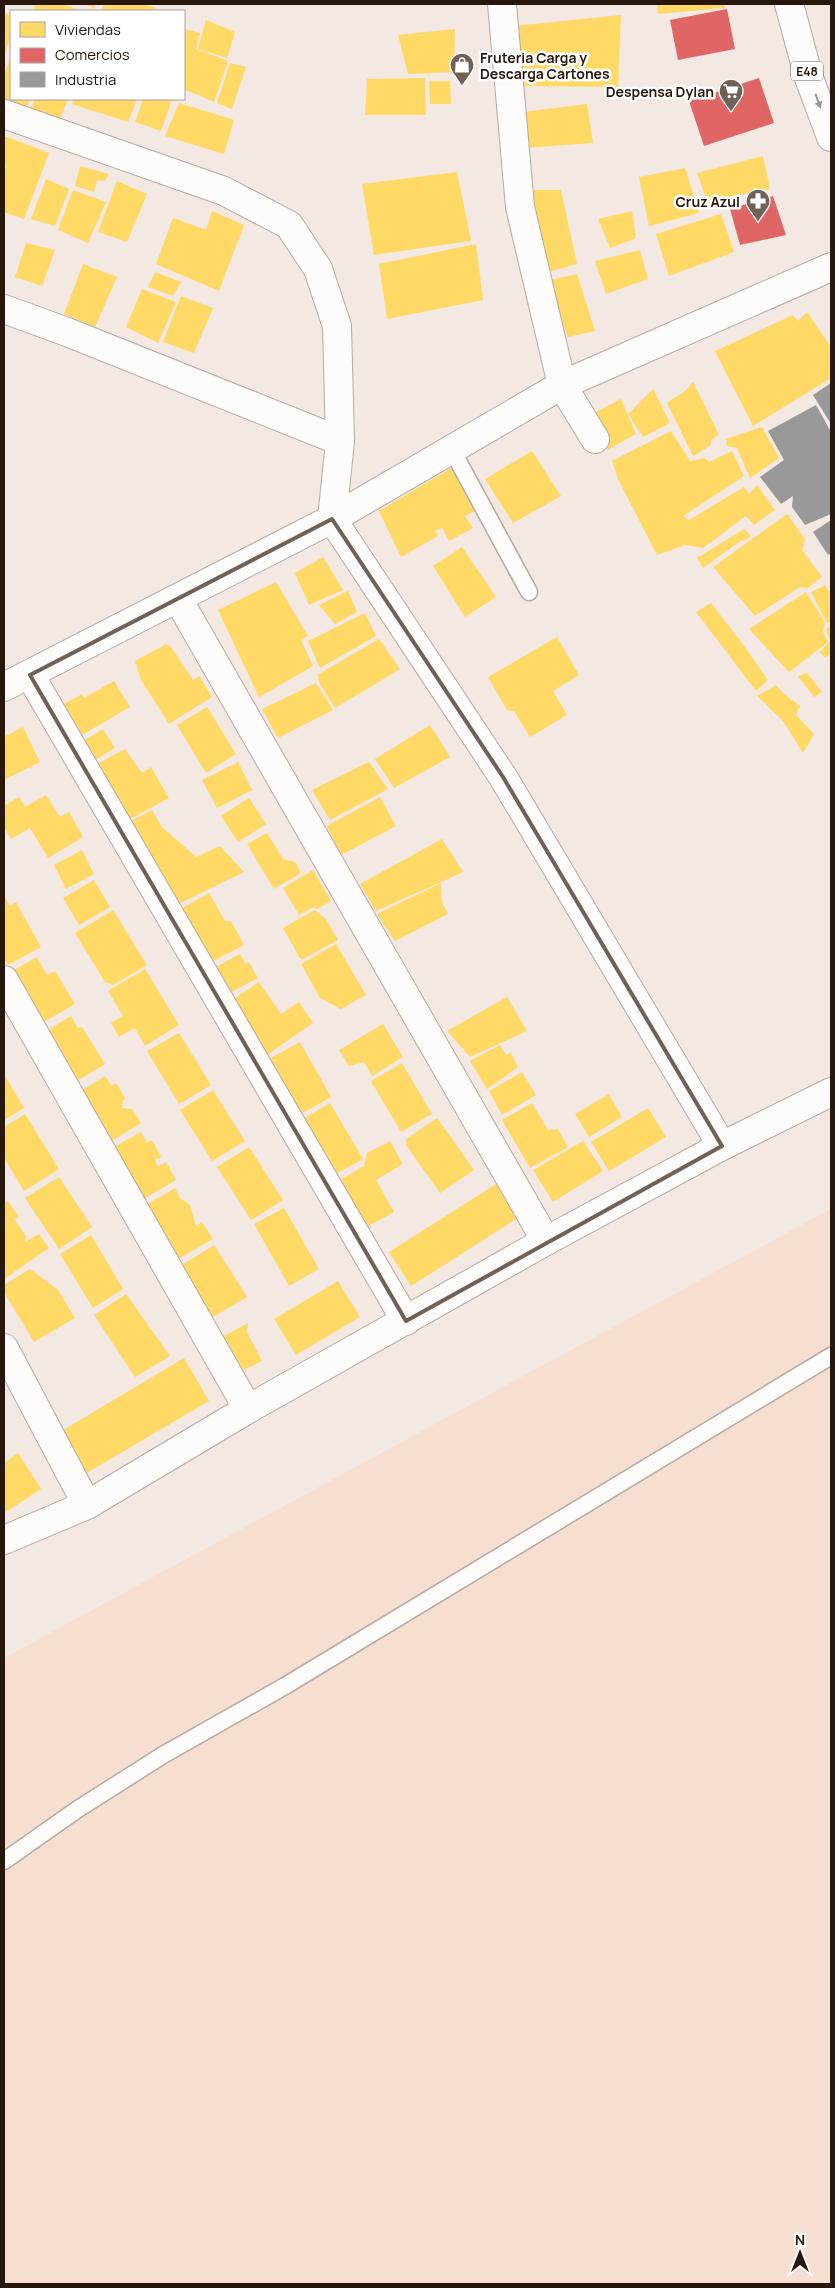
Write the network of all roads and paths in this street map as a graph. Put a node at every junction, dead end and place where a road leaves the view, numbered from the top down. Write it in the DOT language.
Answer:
graph roads {
  1 [pos="502,4"];
  2 [pos="789,4"];
  3 [pos="4,114"];
  4 [pos="831,137"];
  5 [pos="831,267"];
  6 [pos="4,309"];
  7 [pos="562,385"];
  8 [pos="595,439"];
  9 [pos="340,442"];
  10 [pos="452,450"];
  11 [pos="332,519"];
  12 [pos="528,592"];
  13 [pos="178,599"];
  14 [pos="30,676"];
  15 [pos="4,687"];
  16 [pos="4,980"];
  17 [pos="831,1092"];
  18 [pos="722,1146"];
  19 [pos="546,1241"];
  20 [pos="406,1321"];
  21 [pos="4,1348"];
  22 [pos="831,1356"];
  23 [pos="248,1410"];
  24 [pos="87,1505"];
  25 [pos="4,1540"];
  26 [pos="4,1861"];
  1 -- 7 [label="main road"];
  2 -- 4 [label="main road, E48, one-way"];
  3 -- 9 [label="main road"];
  5 -- 7 [label="main road"];
  6 -- 9 [label="main road"];
  7 -- 8 [label="main road"];
  7 -- 10 [label="main road"];
  9 -- 11 [label="main road"];
  10 -- 11 [label="main road"];
  10 -- 12 [label="lane"];
  11 -- 13 [label="main road"];
  11 -- 18 [label="main road"];
  13 -- 14 [label="main road"];
  13 -- 19 [label="main road"];
  14 -- 15 [label="main road"];
  14 -- 20 [label="main road"];
  16 -- 23 [label="main road"];
  17 -- 18 [label="main road"];
  18 -- 19 [label="main road"];
  19 -- 20 [label="main road"];
  20 -- 23 [label="main road"];
  21 -- 24 [label="main road"];
  22 -- 26 [label="lane"];
  23 -- 24 [label="main road"];
  24 -- 25 [label="main road"];
}
